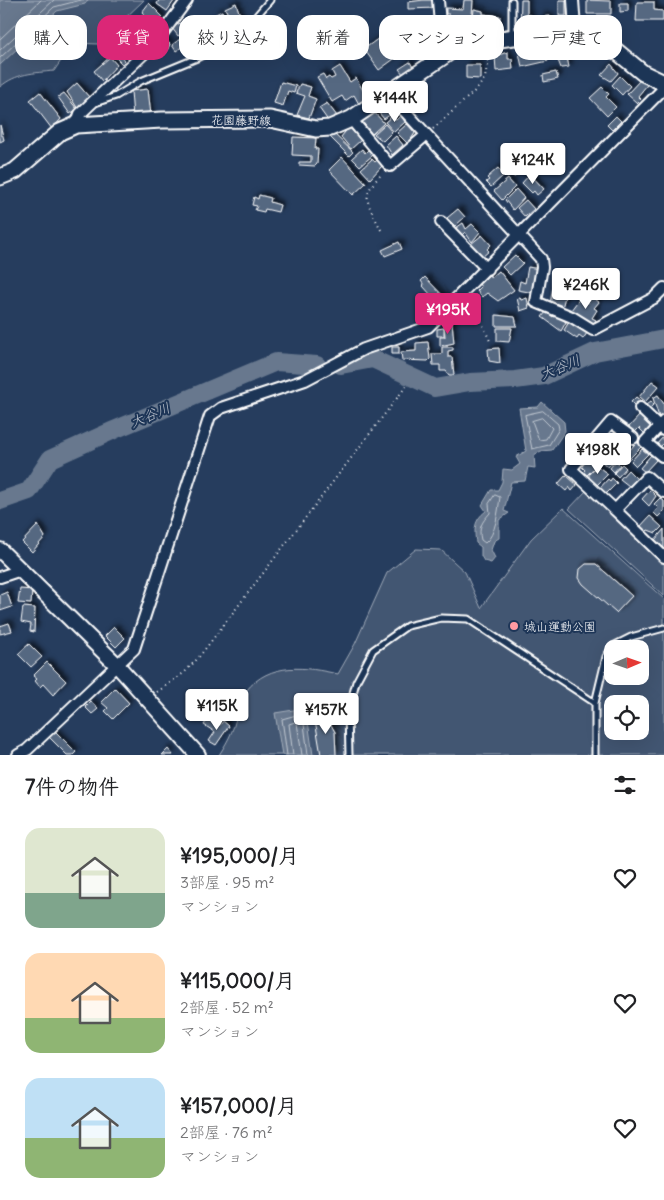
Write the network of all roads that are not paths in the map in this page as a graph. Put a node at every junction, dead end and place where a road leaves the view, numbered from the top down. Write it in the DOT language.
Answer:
graph roads {
  1 [pos="187,0"];
  2 [pos="270,0"];
  3 [pos="438,0"];
  4 [pos="573,0"];
  5 [pos="512,1"];
  6 [pos="439,15"];
  7 [pos="574,15"];
  8 [pos="512,38"];
  9 [pos="504,39"];
  10 [pos="622,56"];
  11 [pos="436,60"];
  12 [pos="664,84"];
  13 [pos="664,88"];
  14 [pos="389,94"];
  15 [pos="90,104"];
  16 [pos="351,119"];
  17 [pos="76,125"];
  18 [pos="425,136"];
  19 [pos="0,177"];
  20 [pos="441,222"];
  21 [pos="520,234"];
  22 [pos="486,269"];
  23 [pos="664,288"];
  24 [pos="640,408"];
  25 [pos="662,426"];
  26 [pos="633,438"];
  27 [pos="662,456"];
  28 [pos="664,492"];
  29 [pos="615,510"];
  30 [pos="0,550"];
  31 [pos="664,557"];
  32 [pos="21,570"];
  33 [pos="0,578"];
  34 [pos="664,628"];
  35 [pos="116,664"];
  36 [pos="595,703"];
  37 [pos="18,755"];
  38 [pos="198,755"];
  39 [pos="349,755"];
  40 [pos="595,755"];
  1 -- 15 [label="street"];
  2 -- 15 [label="lane"];
  3 -- 6 [label="street"];
  4 -- 7 [label="street"];
  5 -- 8 [label="lane"];
  8 -- 9 [label="main road, 花園藤野線"];
  10 -- 12 [label="main road, 花園藤野線"];
  11 -- 14 [label="main road, 花園藤野線"];
  13 -- 21 [label="street"];
  14 -- 16 [label="main road, 花園藤野線"];
  14 -- 18 [label="street"];
  15 -- 17 [label="street"];
  16 -- 17 [label="main road, 花園藤野線"];
  16 -- 18 [label="street"];
  17 -- 19 [label="main road, 花園藤野線"];
  18 -- 21 [label="street"];
  20 -- 22 [label="street"];
  21 -- 22 [label="street"];
  21 -- 23 [label="street"];
  22 -- 35 [label="street"];
  24 -- 25 [label="street"];
  25 -- 27 [label="street"];
  26 -- 29 [label="street"];
  28 -- 29 [label="street"];
  29 -- 31 [label="street"];
  30 -- 32 [label="street"];
  32 -- 33 [label="street"];
  32 -- 35 [label="street"];
  34 -- 36 [label="lane"];
  35 -- 37 [label="street"];
  35 -- 38 [label="street"];
  36 -- 39 [label="lane"];
  36 -- 40 [label="lane"];
}
